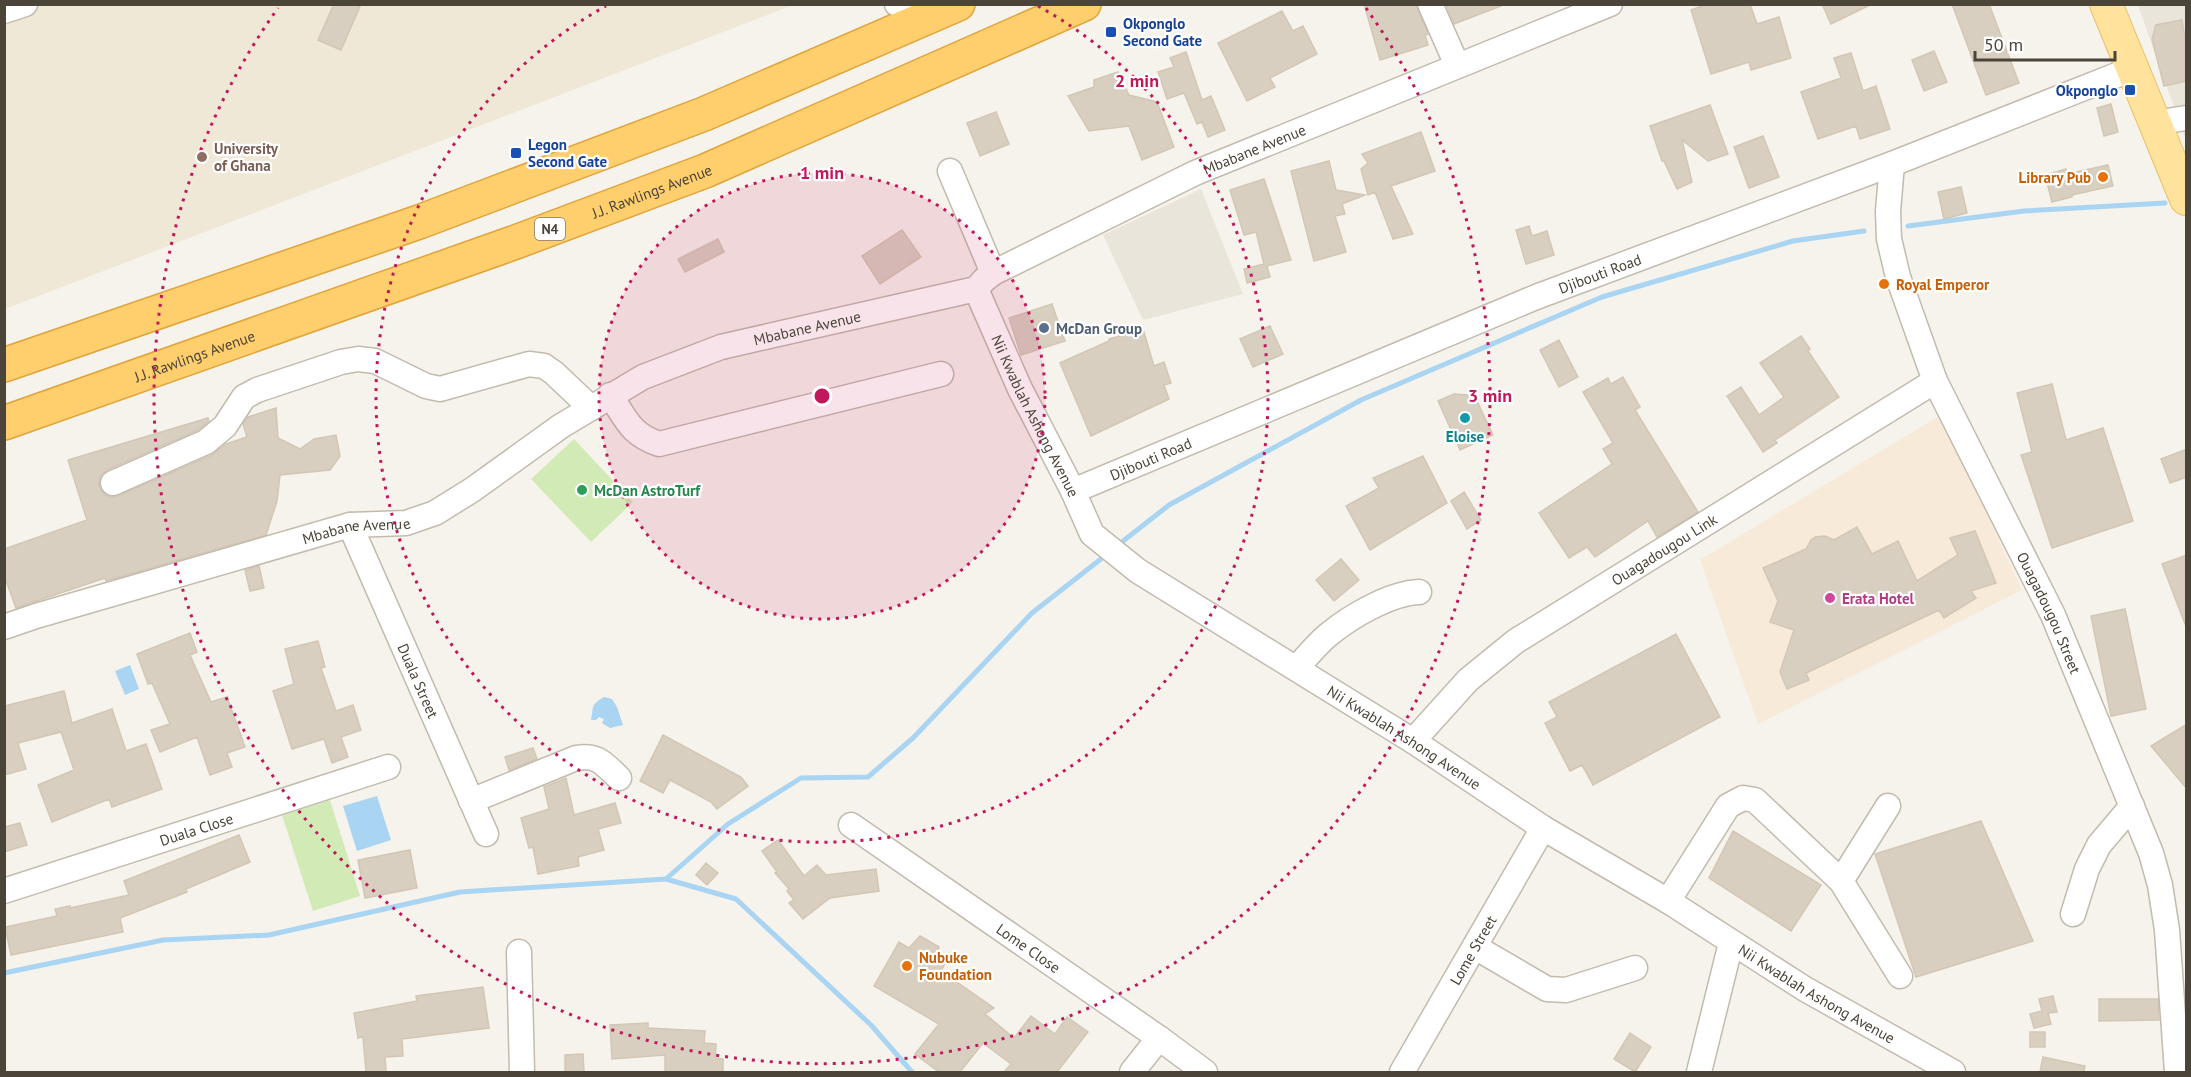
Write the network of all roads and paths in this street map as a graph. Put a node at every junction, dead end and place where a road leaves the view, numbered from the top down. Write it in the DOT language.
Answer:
graph roads {
  1 [pos="25,4"];
  2 [pos="897,4"];
  3 [pos="1084,4"];
  4 [pos="1430,4"];
  5 [pos="1610,4"];
  6 [pos="2106,4"];
  7 [pos="949,9"];
  8 [pos="4,11"];
  9 [pos="1457,65"];
  10 [pos="2132,69"];
  11 [pos="2187,118"];
  12 [pos="2154,123"];
  13 [pos="1892,164"];
  14 [pos="950,171"];
  15 [pos="2187,199"];
  16 [pos="985,281"];
  17 [pos="4,365"];
  18 [pos="941,374"];
  19 [pos="1935,381"];
  20 [pos="601,402"];
  21 [pos="4,423"];
  22 [pos="113,483"];
  23 [pos="1073,491"];
  24 [pos="350,525"];
  25 [pos="1419,592"];
  26 [pos="4,627"];
  27 [pos="1296,668"];
  28 [pos="1413,741"];
  29 [pos="388,767"];
  30 [pos="619,778"];
  31 [pos="471,801"];
  32 [pos="1888,806"];
  33 [pos="2132,806"];
  34 [pos="851,825"];
  35 [pos="1543,828"];
  36 [pos="486,834"];
  37 [pos="1841,881"];
  38 [pos="4,891"];
  39 [pos="1668,901"];
  40 [pos="2073,914"];
  41 [pos="1731,943"];
  42 [pos="1475,947"];
  43 [pos="519,952"];
  44 [pos="1635,968"];
  45 [pos="1900,976"];
  46 [pos="1160,1038"];
  47 [pos="522,1072"];
  48 [pos="1132,1072"];
  49 [pos="1206,1072"];
  50 [pos="1402,1072"];
  51 [pos="1699,1072"];
  52 [pos="1953,1072"];
  53 [pos="2177,1072"];
  54 [pos="2187,1072"];
  1 -- 8 [label="street"];
  2 -- 7 [label="street"];
  3 -- 21 [label="highway, J.J. Rawlings Avenue / N4"];
  4 -- 9 [label="street"];
  5 -- 9 [label="street, Mbabane Avenue"];
  6 -- 10 [label="main road"];
  7 -- 17 [label="highway"];
  9 -- 16 [label="street, Mbabane Avenue"];
  10 -- 12 [label="main road"];
  10 -- 13 [label="street, Djibouti Road"];
  11 -- 12 [label="street"];
  12 -- 15 [label="main road"];
  13 -- 19 [label="street, Ouagadougou Street"];
  13 -- 23 [label="street, Djibouti Road"];
  14 -- 16 [label="street, Nii Kwablah Ashong Avenue"];
  16 -- 20 [label="street, Mbabane Avenue"];
  16 -- 23 [label="street, Nii Kwablah Ashong Avenue"];
  18 -- 20 [label="street"];
  19 -- 28 [label="street, Ouagadougou Link"];
  19 -- 33 [label="street, Ouagadougou Street"];
  20 -- 22 [label="street"];
  20 -- 24 [label="street, Mbabane Avenue"];
  23 -- 27 [label="street, Nii Kwablah Ashong Avenue"];
  24 -- 26 [label="street, Mbabane Avenue"];
  24 -- 31 [label="street, Duala Street"];
  25 -- 27 [label="street"];
  27 -- 28 [label="street, Nii Kwablah Ashong Avenue"];
  28 -- 35 [label="street, Nii Kwablah Ashong Avenue"];
  29 -- 38 [label="street, Duala Close"];
  30 -- 31 [label="street"];
  31 -- 36 [label="street, Duala Street"];
  32 -- 37 [label="street"];
  33 -- 40 [label="street"];
  33 -- 53 [label="street, Ouagadougou Street"];
  34 -- 46 [label="street, Lome Close"];
  35 -- 39 [label="street, Nii Kwablah Ashong Avenue"];
  35 -- 42 [label="street, Lome Street"];
  37 -- 39 [label="street"];
  37 -- 45 [label="street"];
  39 -- 41 [label="street, Nii Kwablah Ashong Avenue"];
  41 -- 51 [label="street"];
  41 -- 52 [label="street, Nii Kwablah Ashong Avenue"];
  42 -- 44 [label="street"];
  42 -- 50 [label="street, Lome Street"];
  43 -- 47 [label="street"];
  46 -- 48 [label="street"];
  46 -- 49 [label="street, Lome Close"];
  53 -- 54 [label="street"];
}
